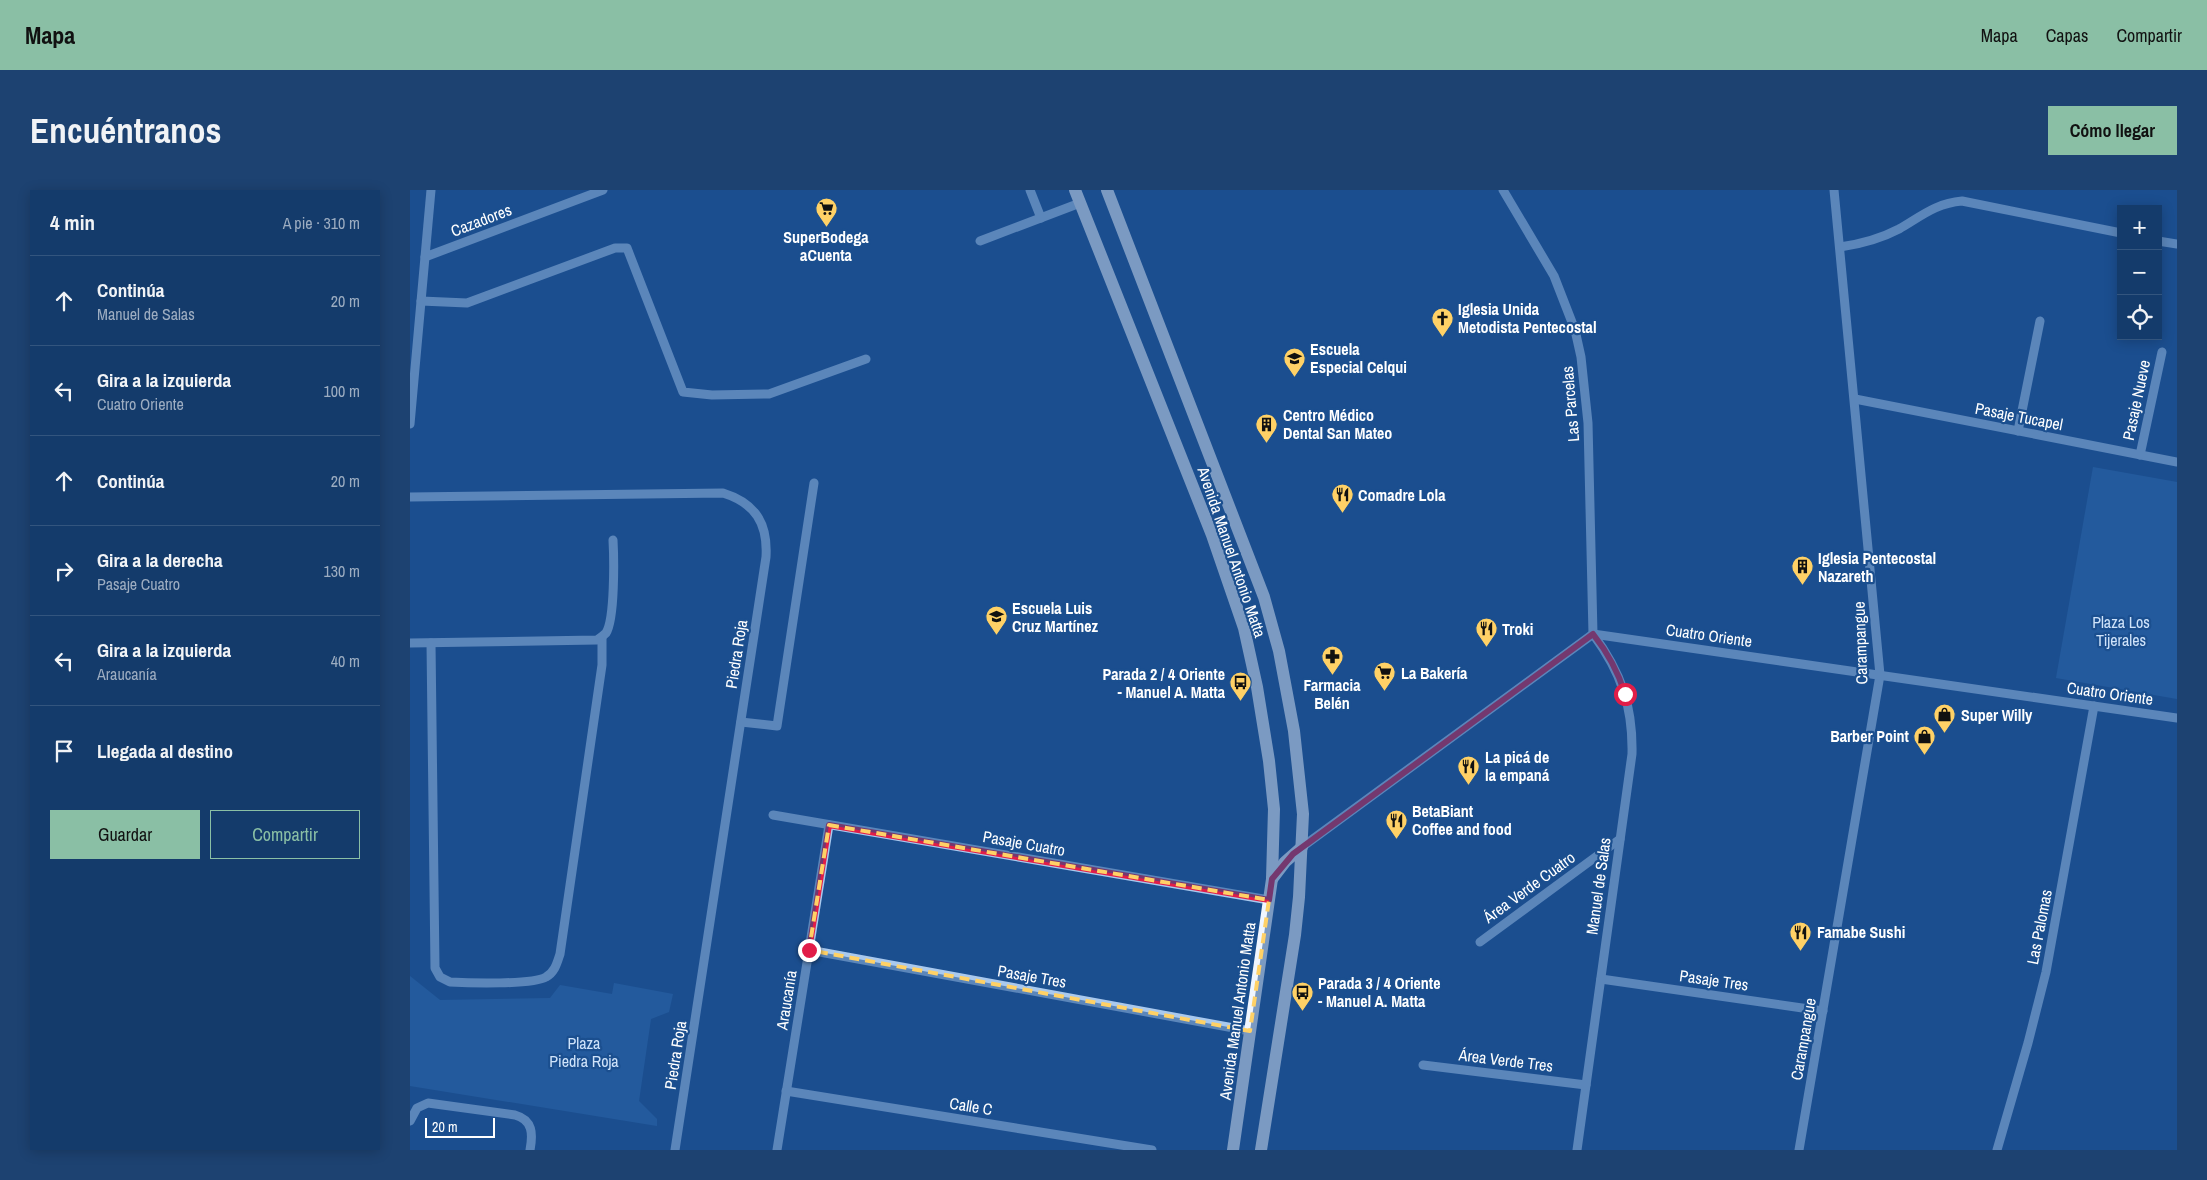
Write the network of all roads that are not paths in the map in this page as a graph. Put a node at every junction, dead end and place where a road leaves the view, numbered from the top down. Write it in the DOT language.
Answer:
graph roads {
  1 [pos="432,190"];
  2 [pos="603,190"];
  3 [pos="1030,190"];
  4 [pos="1075,190"];
  5 [pos="1107,190"];
  6 [pos="1503,190"];
  7 [pos="1834,190"];
  8 [pos="1080,203"];
  9 [pos="1041,218"];
  10 [pos="2117,232"];
  11 [pos="980,242"];
  12 [pos="2162,242"];
  13 [pos="2177,244"];
  14 [pos="1840,248"];
  15 [pos="425,257"];
  16 [pos="421,301"];
  17 [pos="2040,321"];
  18 [pos="2162,352"];
  19 [pos="866,359"];
  20 [pos="413,363"];
  21 [pos="1855,399"];
  22 [pos="410,424"];
  23 [pos="2018,431"];
  24 [pos="2140,454"];
  25 [pos="2177,462"];
  26 [pos="814,484"];
  27 [pos="410,497"];
  28 [pos="614,540"];
  29 [pos="1593,634"];
  30 [pos="602,637"];
  31 [pos="410,643"];
  32 [pos="431,643"];
  33 [pos="1880,675"];
  34 [pos="2094,706"];
  35 [pos="2177,718"];
  36 [pos="741,722"];
  37 [pos="773,815"];
  38 [pos="829,825"];
  39 [pos="1620,839"];
  40 [pos="1302,847"];
  41 [pos="1272,879"];
  42 [pos="1269,900"];
  43 [pos="1480,942"];
  44 [pos="809,950"];
  45 [pos="1601,979"];
  46 [pos="1823,1011"];
  47 [pos="1250,1032"];
  48 [pos="1423,1065"];
  49 [pos="1586,1085"];
  50 [pos="786,1091"];
  51 [pos="410,1121"];
  52 [pos="530,1150"];
  53 [pos="675,1150"];
  54 [pos="777,1150"];
  55 [pos="1152,1150"];
  56 [pos="1233,1150"];
  57 [pos="1261,1150"];
  58 [pos="1577,1150"];
  59 [pos="1799,1150"];
  60 [pos="1997,1150"];
  1 -- 15 [label="street"];
  2 -- 15 [label="street, Cazadores"];
  3 -- 9 [label="street"];
  4 -- 8 [label="main road, Avenida Manuel Antonio Matta"];
  5 -- 40 [label="main road, Avenida Manuel Antonio Matta"];
  6 -- 29 [label="street, Las Parcelas"];
  7 -- 14 [label="street, Carampangue"];
  8 -- 9 [label="street"];
  8 -- 41 [label="main road, Avenida Manuel Antonio Matta"];
  9 -- 11 [label="street"];
  10 -- 14 [label="street"];
  12 -- 13 [label="street"];
  14 -- 21 [label="street, Carampangue"];
  15 -- 16 [label="street"];
  16 -- 19 [label="street"];
  16 -- 20 [label="street"];
  17 -- 23 [label="street"];
  18 -- 24 [label="street, Pasaje Nueve"];
  20 -- 22 [label="street"];
  21 -- 23 [label="street, Pasaje Tucapel"];
  21 -- 33 [label="street, Carampangue"];
  23 -- 24 [label="street, Pasaje Tucapel"];
  24 -- 25 [label="street, Pasaje Tucapel"];
  26 -- 36 [label="street"];
  27 -- 36 [label="street, Piedra Roja"];
  28 -- 30 [label="street"];
  29 -- 33 [label="street, Cuatro Oriente"];
  29 -- 39 [label="street, Manuel de Salas"];
  29 -- 40 [label="street"];
  30 -- 32 [label="street"];
  30 -- 32 [label="street"];
  31 -- 32 [label="street"];
  33 -- 34 [label="street, Cuatro Oriente"];
  33 -- 46 [label="street, Carampangue"];
  34 -- 35 [label="street, Cuatro Oriente"];
  34 -- 60 [label="street, Las Palomas"];
  36 -- 53 [label="street, Piedra Roja"];
  37 -- 38 [label="street, Pasaje Cuatro"];
  38 -- 42 [label="street, Pasaje Cuatro"];
  38 -- 44 [label="street, Araucanía"];
  39 -- 43 [label="street, Área Verde Cuatro"];
  39 -- 45 [label="street, Manuel de Salas"];
  40 -- 41 [label="main road"];
  40 -- 57 [label="main road, Avenida Manuel Antonio Matta"];
  41 -- 42 [label="main road, Avenida Manuel Antonio Matta"];
  42 -- 47 [label="main road, Avenida Manuel Antonio Matta"];
  44 -- 47 [label="street, Pasaje Tres"];
  44 -- 50 [label="street, Araucanía"];
  45 -- 46 [label="street, Pasaje Tres"];
  45 -- 49 [label="street, Manuel de Salas"];
  46 -- 59 [label="street, Carampangue"];
  47 -- 56 [label="main road, Avenida Manuel Antonio Matta"];
  48 -- 49 [label="street, Área Verde Tres"];
  49 -- 58 [label="street, Manuel de Salas"];
  50 -- 54 [label="street, Araucanía"];
  50 -- 55 [label="street, Calle C"];
  51 -- 52 [label="street"];
}
